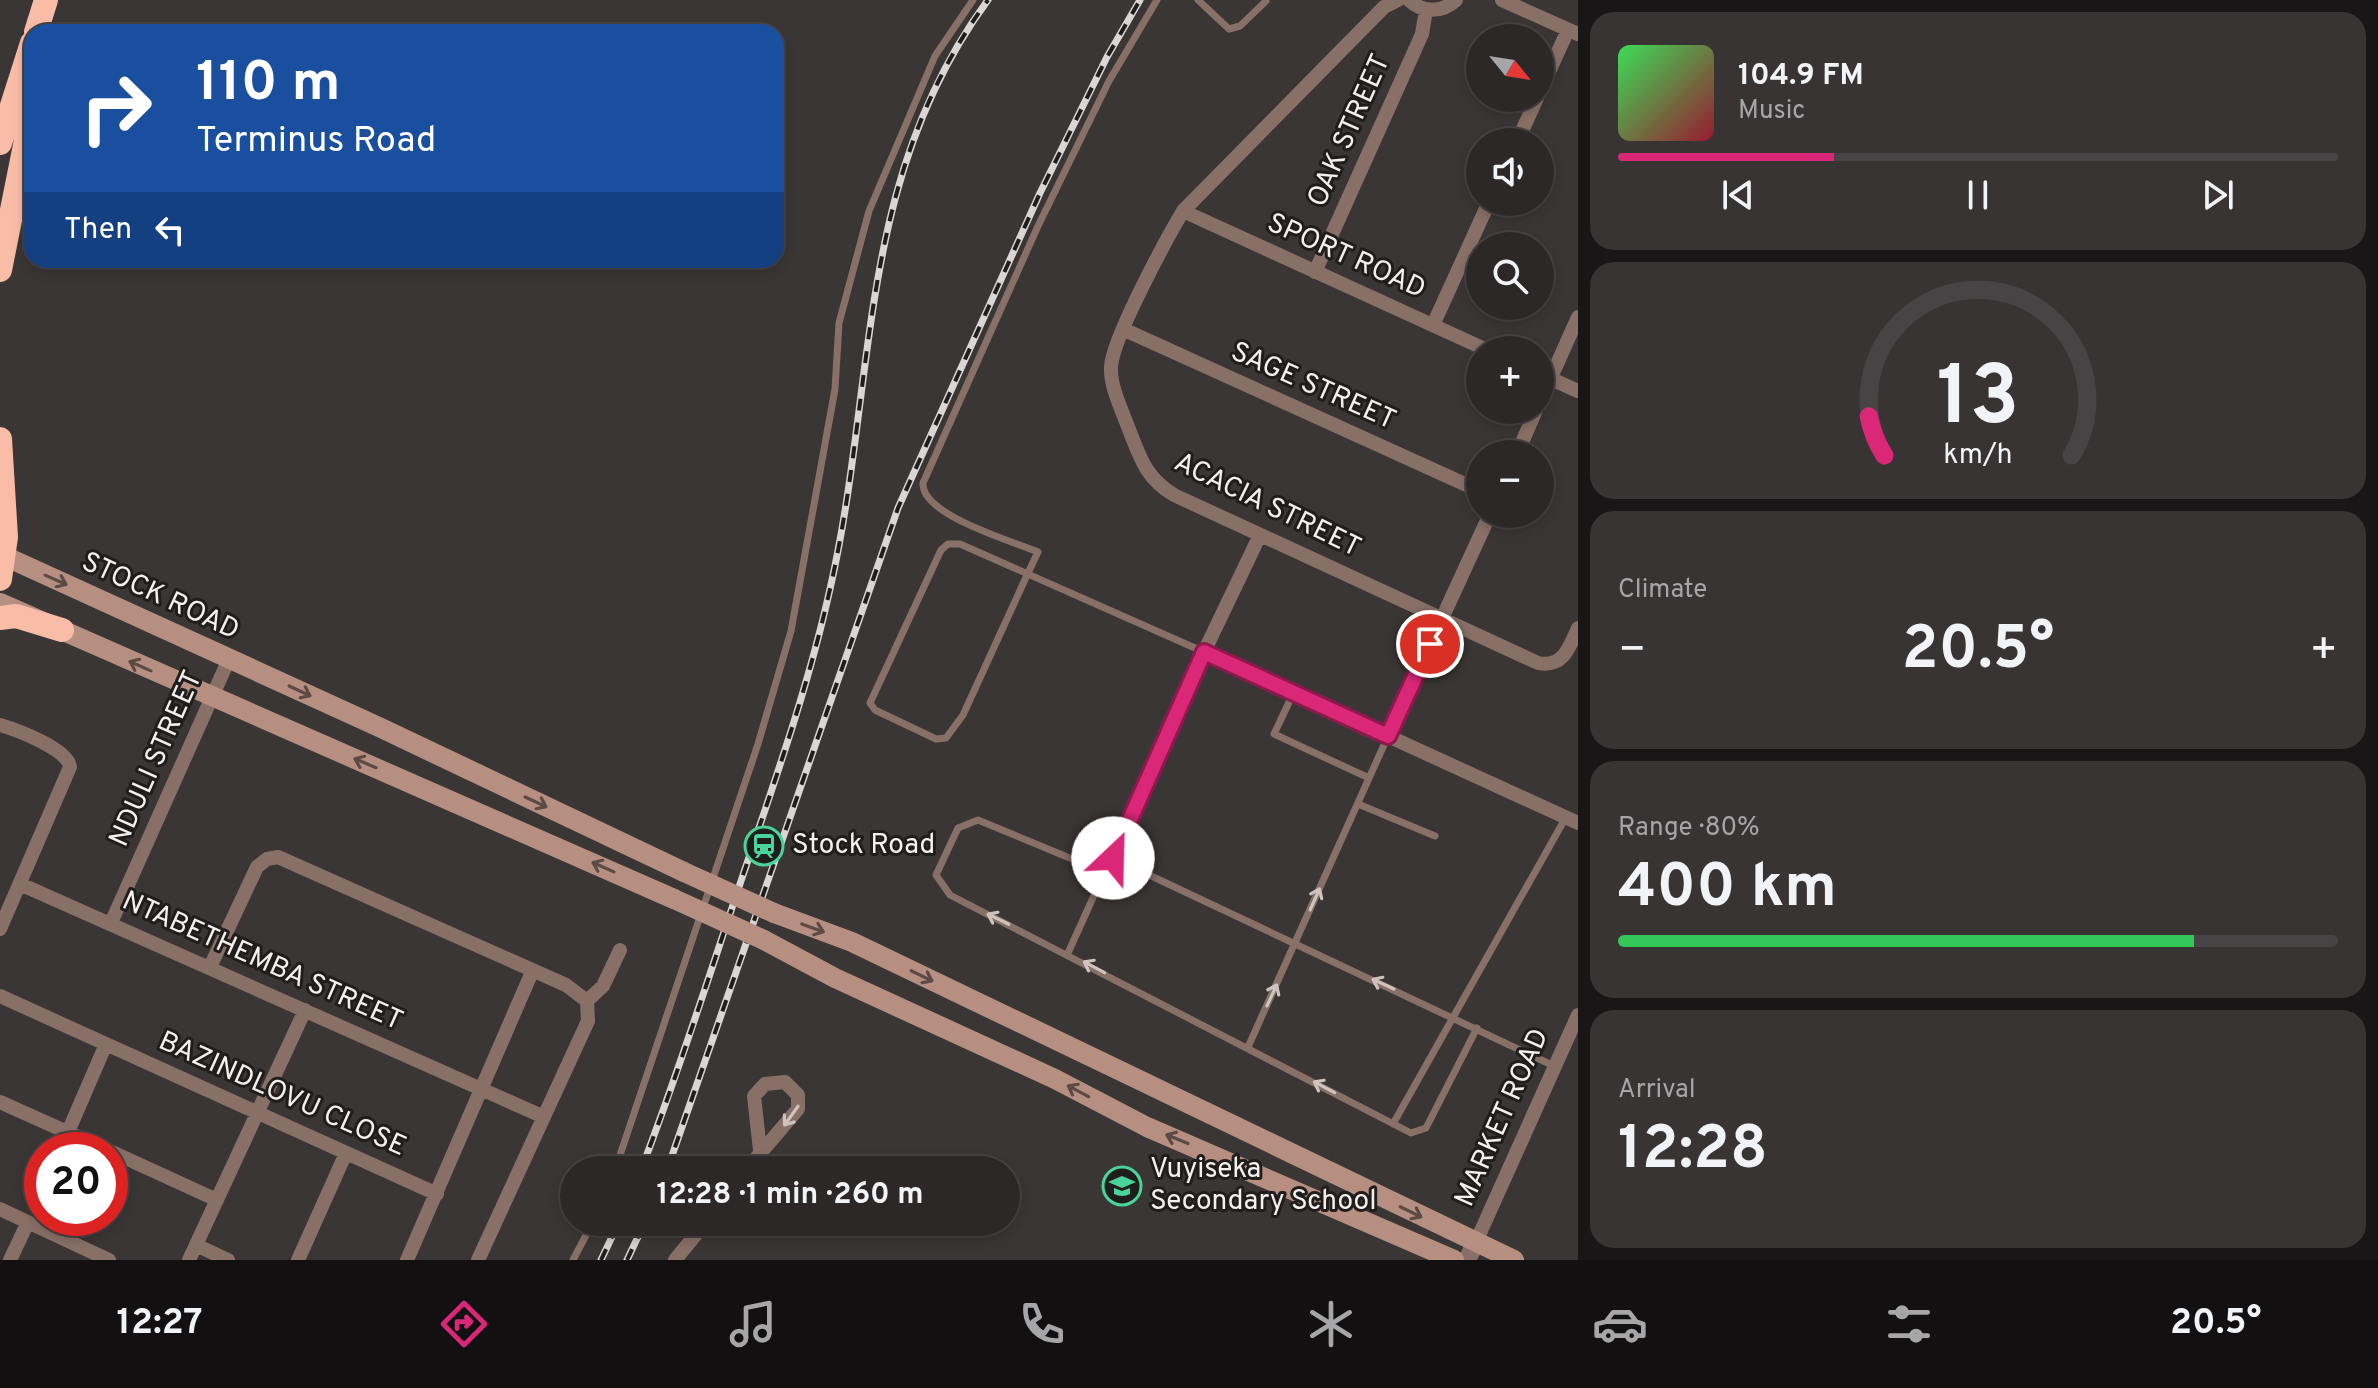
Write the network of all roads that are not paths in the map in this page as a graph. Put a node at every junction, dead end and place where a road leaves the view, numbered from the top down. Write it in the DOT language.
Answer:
graph roads {
  1 [pos="46,0"];
  2 [pos="61,0"];
  3 [pos="973,0"];
  4 [pos="1157,0"];
  5 [pos="1198,0"];
  6 [pos="1398,0"];
  7 [pos="1409,0"];
  8 [pos="1456,0"];
  9 [pos="1502,0"];
  10 [pos="1266,1"];
  11 [pos="1426,10"];
  12 [pos="38,24"];
  13 [pos="55,24"];
  14 [pos="1573,32"];
  15 [pos="1554,66"];
  16 [pos="24,68"];
  17 [pos="0,143"];
  18 [pos="24,150"];
  19 [pos="1183,211"];
  20 [pos="1483,216"];
  21 [pos="0,270"];
  22 [pos="1315,272"];
  23 [pos="1578,317"];
  24 [pos="1433,325"];
  25 [pos="1125,330"];
  26 [pos="1466,340"];
  27 [pos="1554,361"];
  28 [pos="1554,381"];
  29 [pos="1578,391"];
  30 [pos="0,439"];
  31 [pos="1466,485"];
  32 [pos="1484,528"];
  33 [pos="1260,535"];
  34 [pos="2,563"];
  35 [pos="1028,573"];
  36 [pos="0,603"];
  37 [pos="0,618"];
  38 [pos="1442,618"];
  39 [pos="1578,628"];
  40 [pos="62,630"];
  41 [pos="1204,652"];
  42 [pos="229,659"];
  43 [pos="1293,693"];
  44 [pos="212,698"];
  45 [pos="0,725"];
  46 [pos="1388,736"];
  47 [pos="1369,778"];
  48 [pos="1358,804"];
  49 [pos="1572,820"];
  50 [pos="1435,836"];
  51 [pos="1113,858"];
  52 [pos="1106,873"];
  53 [pos="20,884"];
  54 [pos="111,923"];
  55 [pos="0,929"];
  56 [pos="1296,943"];
  57 [pos="620,950"];
  58 [pos="1068,953"];
  59 [pos="210,967"];
  60 [pos="532,972"];
  61 [pos="0,996"];
  62 [pos="587,1001"];
  63 [pos="305,1010"];
  64 [pos="1578,1015"];
  65 [pos="1454,1017"];
  66 [pos="1477,1028"];
  67 [pos="106,1044"];
  68 [pos="1248,1047"];
  69 [pos="1554,1066"];
  70 [pos="482,1090"];
  71 [pos="0,1102"];
  72 [pos="257,1113"];
  73 [pos="544,1117"];
  74 [pos="1393,1124"];
  75 [pos="68,1132"];
  76 [pos="760,1150"];
  77 [pos="346,1153"];
  78 [pos="620,1156"];
  79 [pos="756,1156"];
  80 [pos="128,1160"];
  81 [pos="437,1194"];
  82 [pos="217,1200"];
  83 [pos="0,1209"];
  84 [pos="24,1220"];
  85 [pos="24,1230"];
  86 [pos="58,1236"];
  87 [pos="586,1236"];
  88 [pos="695,1236"];
  89 [pos="196,1245"];
  90 [pos="1472,1251"];
  91 [pos="10,1260"];
  92 [pos="109,1260"];
  93 [pos="189,1260"];
  94 [pos="228,1260"];
  95 [pos="298,1260"];
  96 [pos="407,1260"];
  97 [pos="478,1260"];
  98 [pos="573,1260"];
  99 [pos="675,1260"];
  100 [pos="1454,1260"];
  101 [pos="1514,1260"];
  1 -- 12 [label="highway"];
  2 -- 13 [label="highway"];
  3 -- 78 [label="lane"];
  4 -- 35 [label="lane"];
  5 -- 10 [label="lane"];
  6 -- 19 [label="street, ACACIA STREET"];
  7 -- 11 [label="street"];
  8 -- 11 [label="street"];
  9 -- 14 [label="street"];
  11 -- 22 [label="street, OAK STREET"];
  14 -- 15 [label="street"];
  16 -- 17 [label="highway"];
  18 -- 21 [label="highway"];
  19 -- 22 [label="street, SPORT ROAD"];
  19 -- 25 [label="street, ACACIA STREET"];
  20 -- 24 [label="street"];
  22 -- 24 [label="street, SPORT ROAD"];
  23 -- 27 [label="street"];
  24 -- 26 [label="street, SPORT ROAD"];
  25 -- 31 [label="street, SAGE STREET"];
  25 -- 33 [label="street, ACACIA STREET"];
  28 -- 29 [label="street"];
  30 -- 34 [label="highway"];
  32 -- 38 [label="street"];
  33 -- 38 [label="street, ACACIA STREET"];
  33 -- 41 [label="street"];
  34 -- 42 [label="main road, STOCK ROAD, one-way"];
  35 -- 35 [label="lane"];
  35 -- 41 [label="lane"];
  36 -- 40 [label="main road"];
  37 -- 40 [label="highway"];
  38 -- 39 [label="street, ACACIA STREET"];
  38 -- 46 [label="street"];
  44 -- 40 [label="main road, one-way"];
  41 -- 43 [label="street"];
  41 -- 51 [label="lane"];
  42 -- 44 [label="street, NDULI STREET"];
  42 -- 90 [label="main road, STOCK ROAD, one-way, bridge"];
  43 -- 46 [label="street"];
  43 -- 47 [label="lane"];
  44 -- 54 [label="street, NDULI STREET"];
  100 -- 44 [label="main road, one-way, bridge"];
  45 -- 53 [label="street"];
  46 -- 47 [label="lane"];
  46 -- 49 [label="street"];
  47 -- 48 [label="lane"];
  48 -- 50 [label="lane"];
  56 -- 48 [label="lane, one-way"];
  49 -- 65 [label="lane"];
  51 -- 52 [label="lane"];
  51 -- 56 [label="lane"];
  52 -- 58 [label="lane"];
  58 -- 52 [label="lane, one-way"];
  53 -- 54 [label="street, NTABETHEMBA STREET"];
  53 -- 55 [label="street"];
  54 -- 59 [label="street, NTABETHEMBA STREET"];
  65 -- 56 [label="lane, one-way"];
  68 -- 56 [label="lane, one-way"];
  57 -- 62 [label="street"];
  68 -- 58 [label="lane, one-way"];
  59 -- 60 [label="street"];
  59 -- 63 [label="street, NTABETHEMBA STREET"];
  60 -- 62 [label="street"];
  60 -- 70 [label="street"];
  61 -- 67 [label="street, BAZINDLOVU CLOSE"];
  62 -- 73 [label="street"];
  63 -- 70 [label="street, NTABETHEMBA STREET"];
  63 -- 72 [label="street"];
  64 -- 69 [label="street, MARKET ROAD"];
  65 -- 66 [label="lane"];
  65 -- 74 [label="lane"];
  66 -- 69 [label="lane"];
  66 -- 74 [label="lane"];
  67 -- 72 [label="street, BAZINDLOVU CLOSE"];
  67 -- 75 [label="street"];
  74 -- 68 [label="lane, one-way"];
  69 -- 90 [label="street, MARKET ROAD"];
  70 -- 73 [label="street, NTABETHEMBA STREET"];
  70 -- 81 [label="street"];
  71 -- 75 [label="street"];
  72 -- 77 [label="street, BAZINDLOVU CLOSE"];
  72 -- 82 [label="street"];
  73 -- 97 [label="street"];
  76 -- 76 [label="street, one-way"];
  76 -- 79 [label="street"];
  77 -- 81 [label="street, BAZINDLOVU CLOSE"];
  77 -- 95 [label="street"];
  80 -- 82 [label="street"];
  81 -- 96 [label="street"];
  82 -- 89 [label="street"];
  83 -- 84 [label="street"];
  85 -- 91 [label="street"];
  86 -- 92 [label="street"];
  87 -- 98 [label="lane"];
  88 -- 99 [label="street"];
  89 -- 93 [label="street"];
  89 -- 94 [label="street"];
  90 -- 101 [label="main road, STOCK ROAD"];
}
